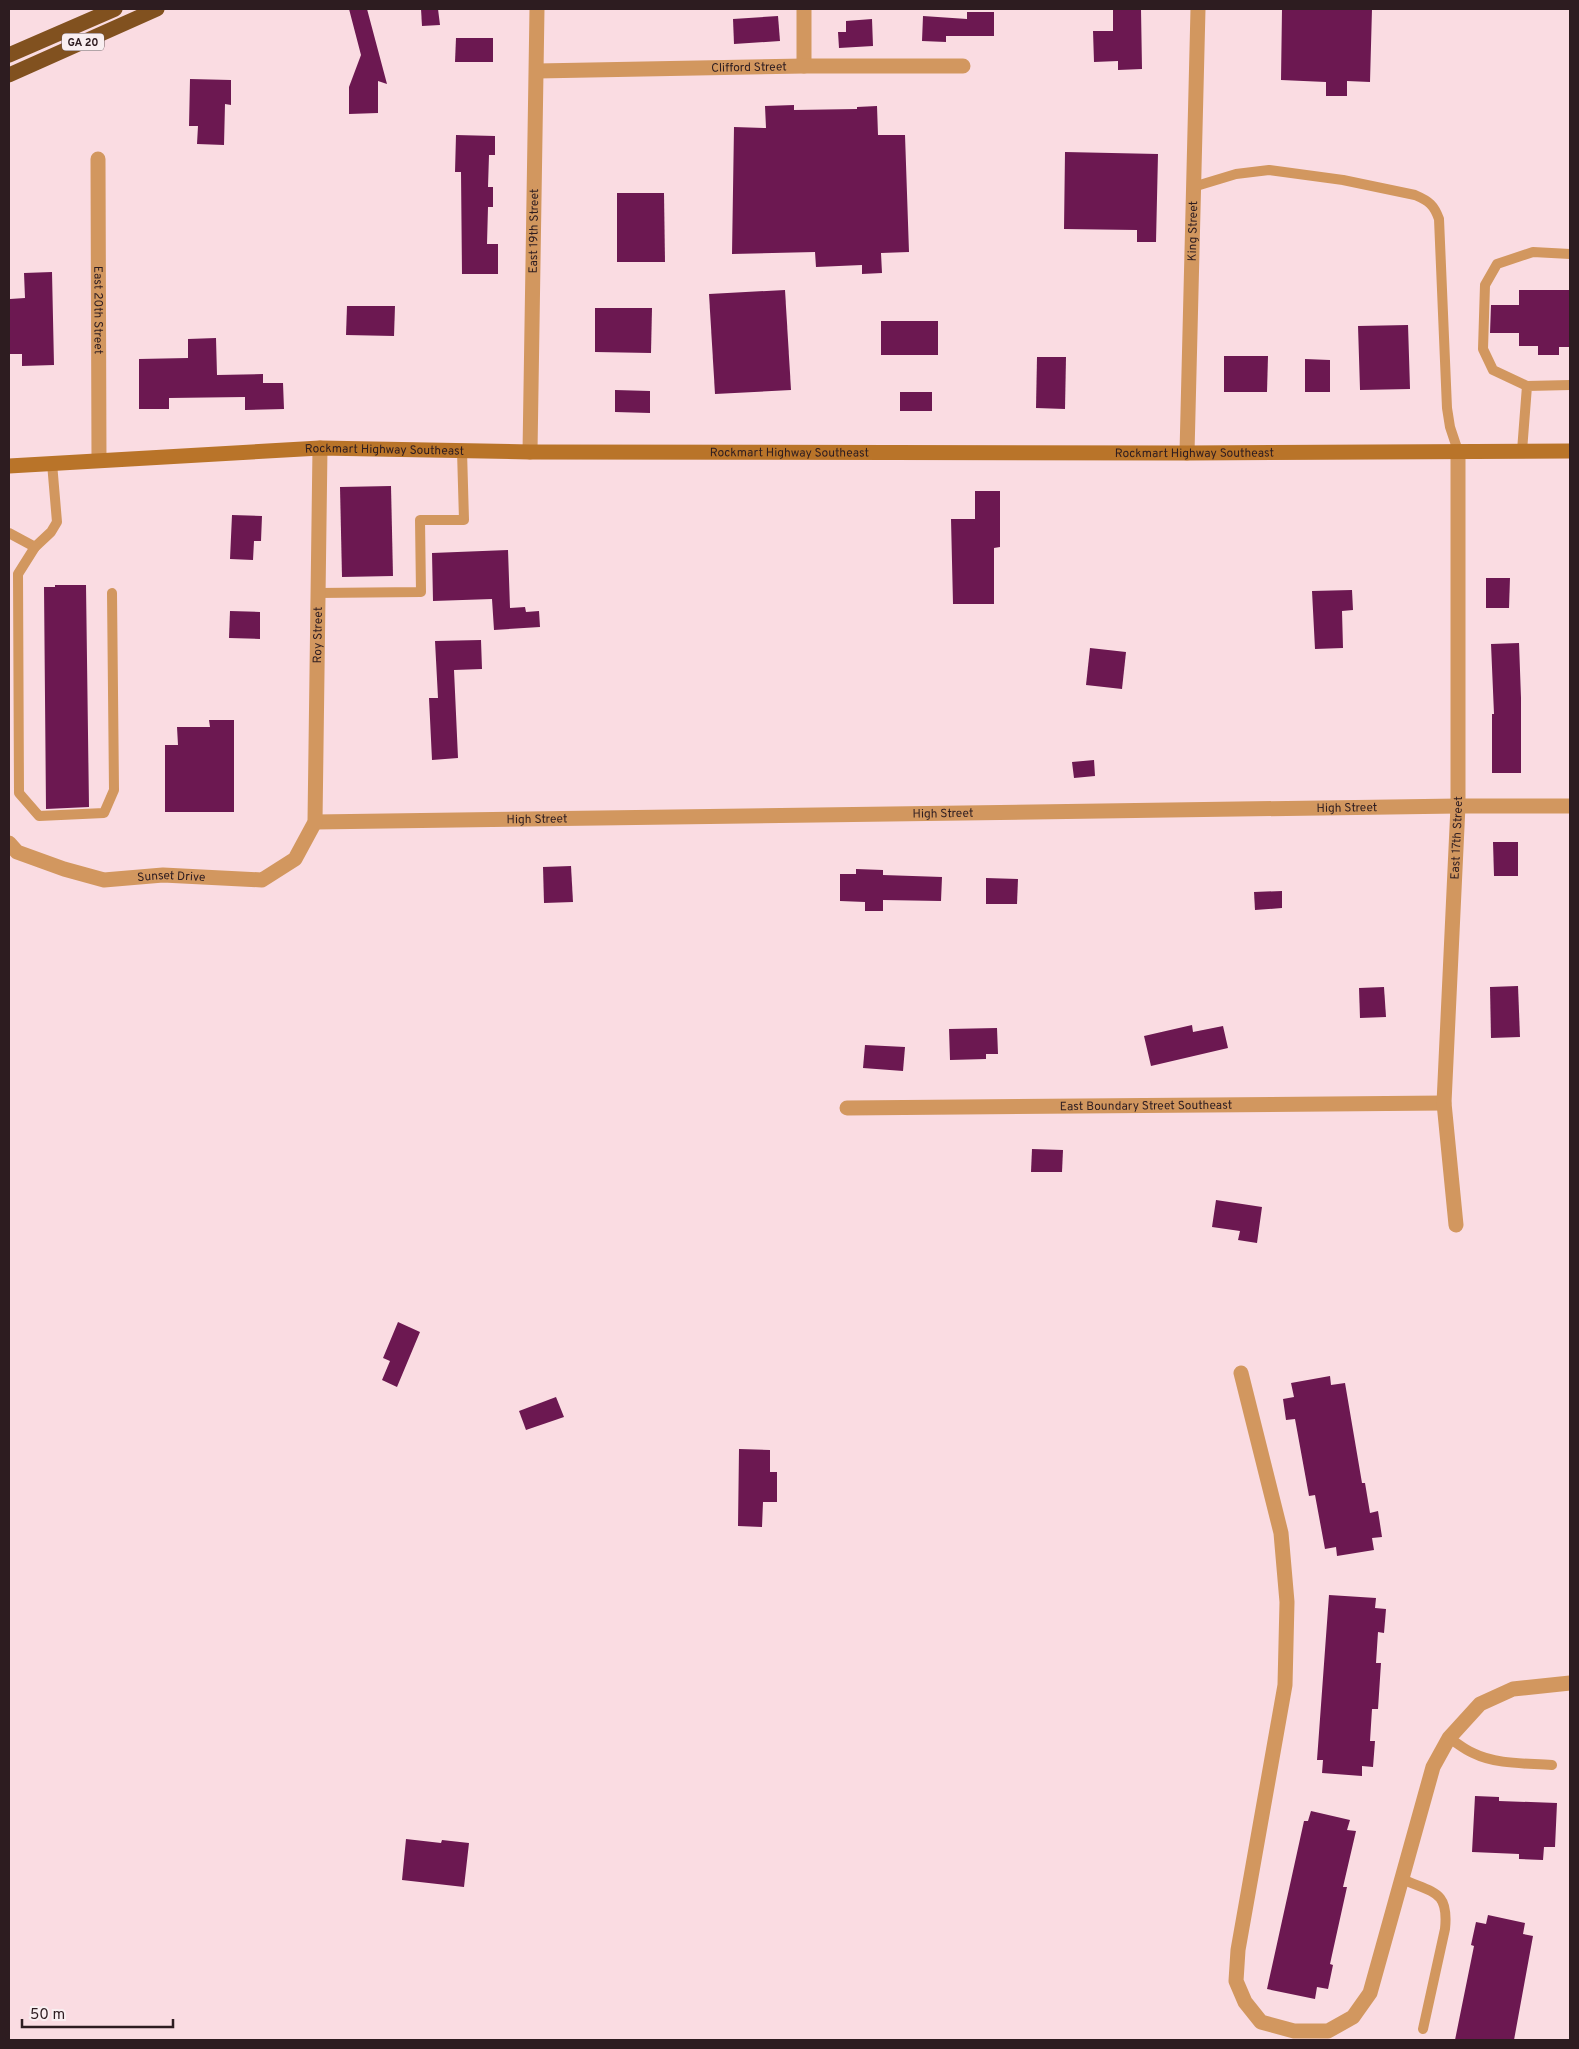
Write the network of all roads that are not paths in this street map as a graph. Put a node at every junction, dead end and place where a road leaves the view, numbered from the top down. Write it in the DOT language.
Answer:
graph roads {
  1 [pos="115,9"];
  2 [pos="157,9"];
  3 [pos="537,9"];
  4 [pos="804,9"];
  5 [pos="1198,9"];
  6 [pos="9,55"];
  7 [pos="804,66"];
  8 [pos="964,66"];
  9 [pos="536,71"];
  10 [pos="9,75"];
  11 [pos="98,159"];
  12 [pos="1193,187"];
  13 [pos="1570,254"];
  14 [pos="1570,385"];
  15 [pos="1527,386"];
  16 [pos="320,448"];
  17 [pos="462,451"];
  18 [pos="1458,451"];
  19 [pos="1522,451"];
  20 [pos="1570,451"];
  21 [pos="530,452"];
  22 [pos="1187,453"];
  23 [pos="99,460"];
  24 [pos="52,463"];
  25 [pos="9,466"];
  26 [pos="9,534"];
  27 [pos="35,547"];
  28 [pos="112,593"];
  29 [pos="318,593"];
  30 [pos="1458,806"];
  31 [pos="1570,806"];
  32 [pos="314,822"];
  33 [pos="9,843"];
  34 [pos="1444,1103"];
  35 [pos="847,1108"];
  36 [pos="1456,1225"];
  37 [pos="1241,1373"];
  38 [pos="1570,1683"];
  39 [pos="1450,1738"];
  40 [pos="1552,1765"];
  41 [pos="1402,1879"];
  42 [pos="1423,2029"];
  1 -- 6 [label="highway"];
  2 -- 10 [label="highway, GA 20"];
  3 -- 9 [label="street, East 19th Street"];
  4 -- 7 [label="street"];
  5 -- 12 [label="street, King Street"];
  7 -- 8 [label="street, Clifford Street"];
  7 -- 9 [label="street, Clifford Street"];
  9 -- 21 [label="street, East 19th Street"];
  11 -- 23 [label="street, East 20th Street"];
  12 -- 18 [label="lane"];
  12 -- 22 [label="street, King Street"];
  13 -- 15 [label="lane"];
  14 -- 15 [label="lane"];
  15 -- 19 [label="lane"];
  16 -- 17 [label="main road, Rockmart Highway Southeast"];
  16 -- 23 [label="main road, Rockmart Highway Southeast"];
  16 -- 29 [label="street, Roy Street"];
  17 -- 21 [label="main road, Rockmart Highway Southeast"];
  17 -- 29 [label="lane"];
  18 -- 19 [label="main road, Rockmart Highway Southeast"];
  18 -- 22 [label="main road, Rockmart Highway Southeast"];
  18 -- 30 [label="street, East 17th Street"];
  19 -- 20 [label="main road, Rockmart Highway Southeast"];
  21 -- 22 [label="main road, Rockmart Highway Southeast"];
  23 -- 24 [label="main road, Rockmart Highway Southeast"];
  24 -- 25 [label="main road, Rockmart Highway Southeast"];
  24 -- 27 [label="lane"];
  26 -- 27 [label="lane"];
  27 -- 28 [label="lane"];
  29 -- 32 [label="street, Roy Street"];
  30 -- 31 [label="street, High Street"];
  30 -- 32 [label="street, High Street"];
  30 -- 34 [label="street, East 17th Street"];
  32 -- 33 [label="street, Sunset Drive"];
  34 -- 35 [label="street, East Boundary Street Southeast"];
  34 -- 36 [label="street, East 17th Street"];
  37 -- 41 [label="street"];
  38 -- 39 [label="street"];
  39 -- 40 [label="lane"];
  39 -- 41 [label="street"];
  41 -- 42 [label="lane"];
}
